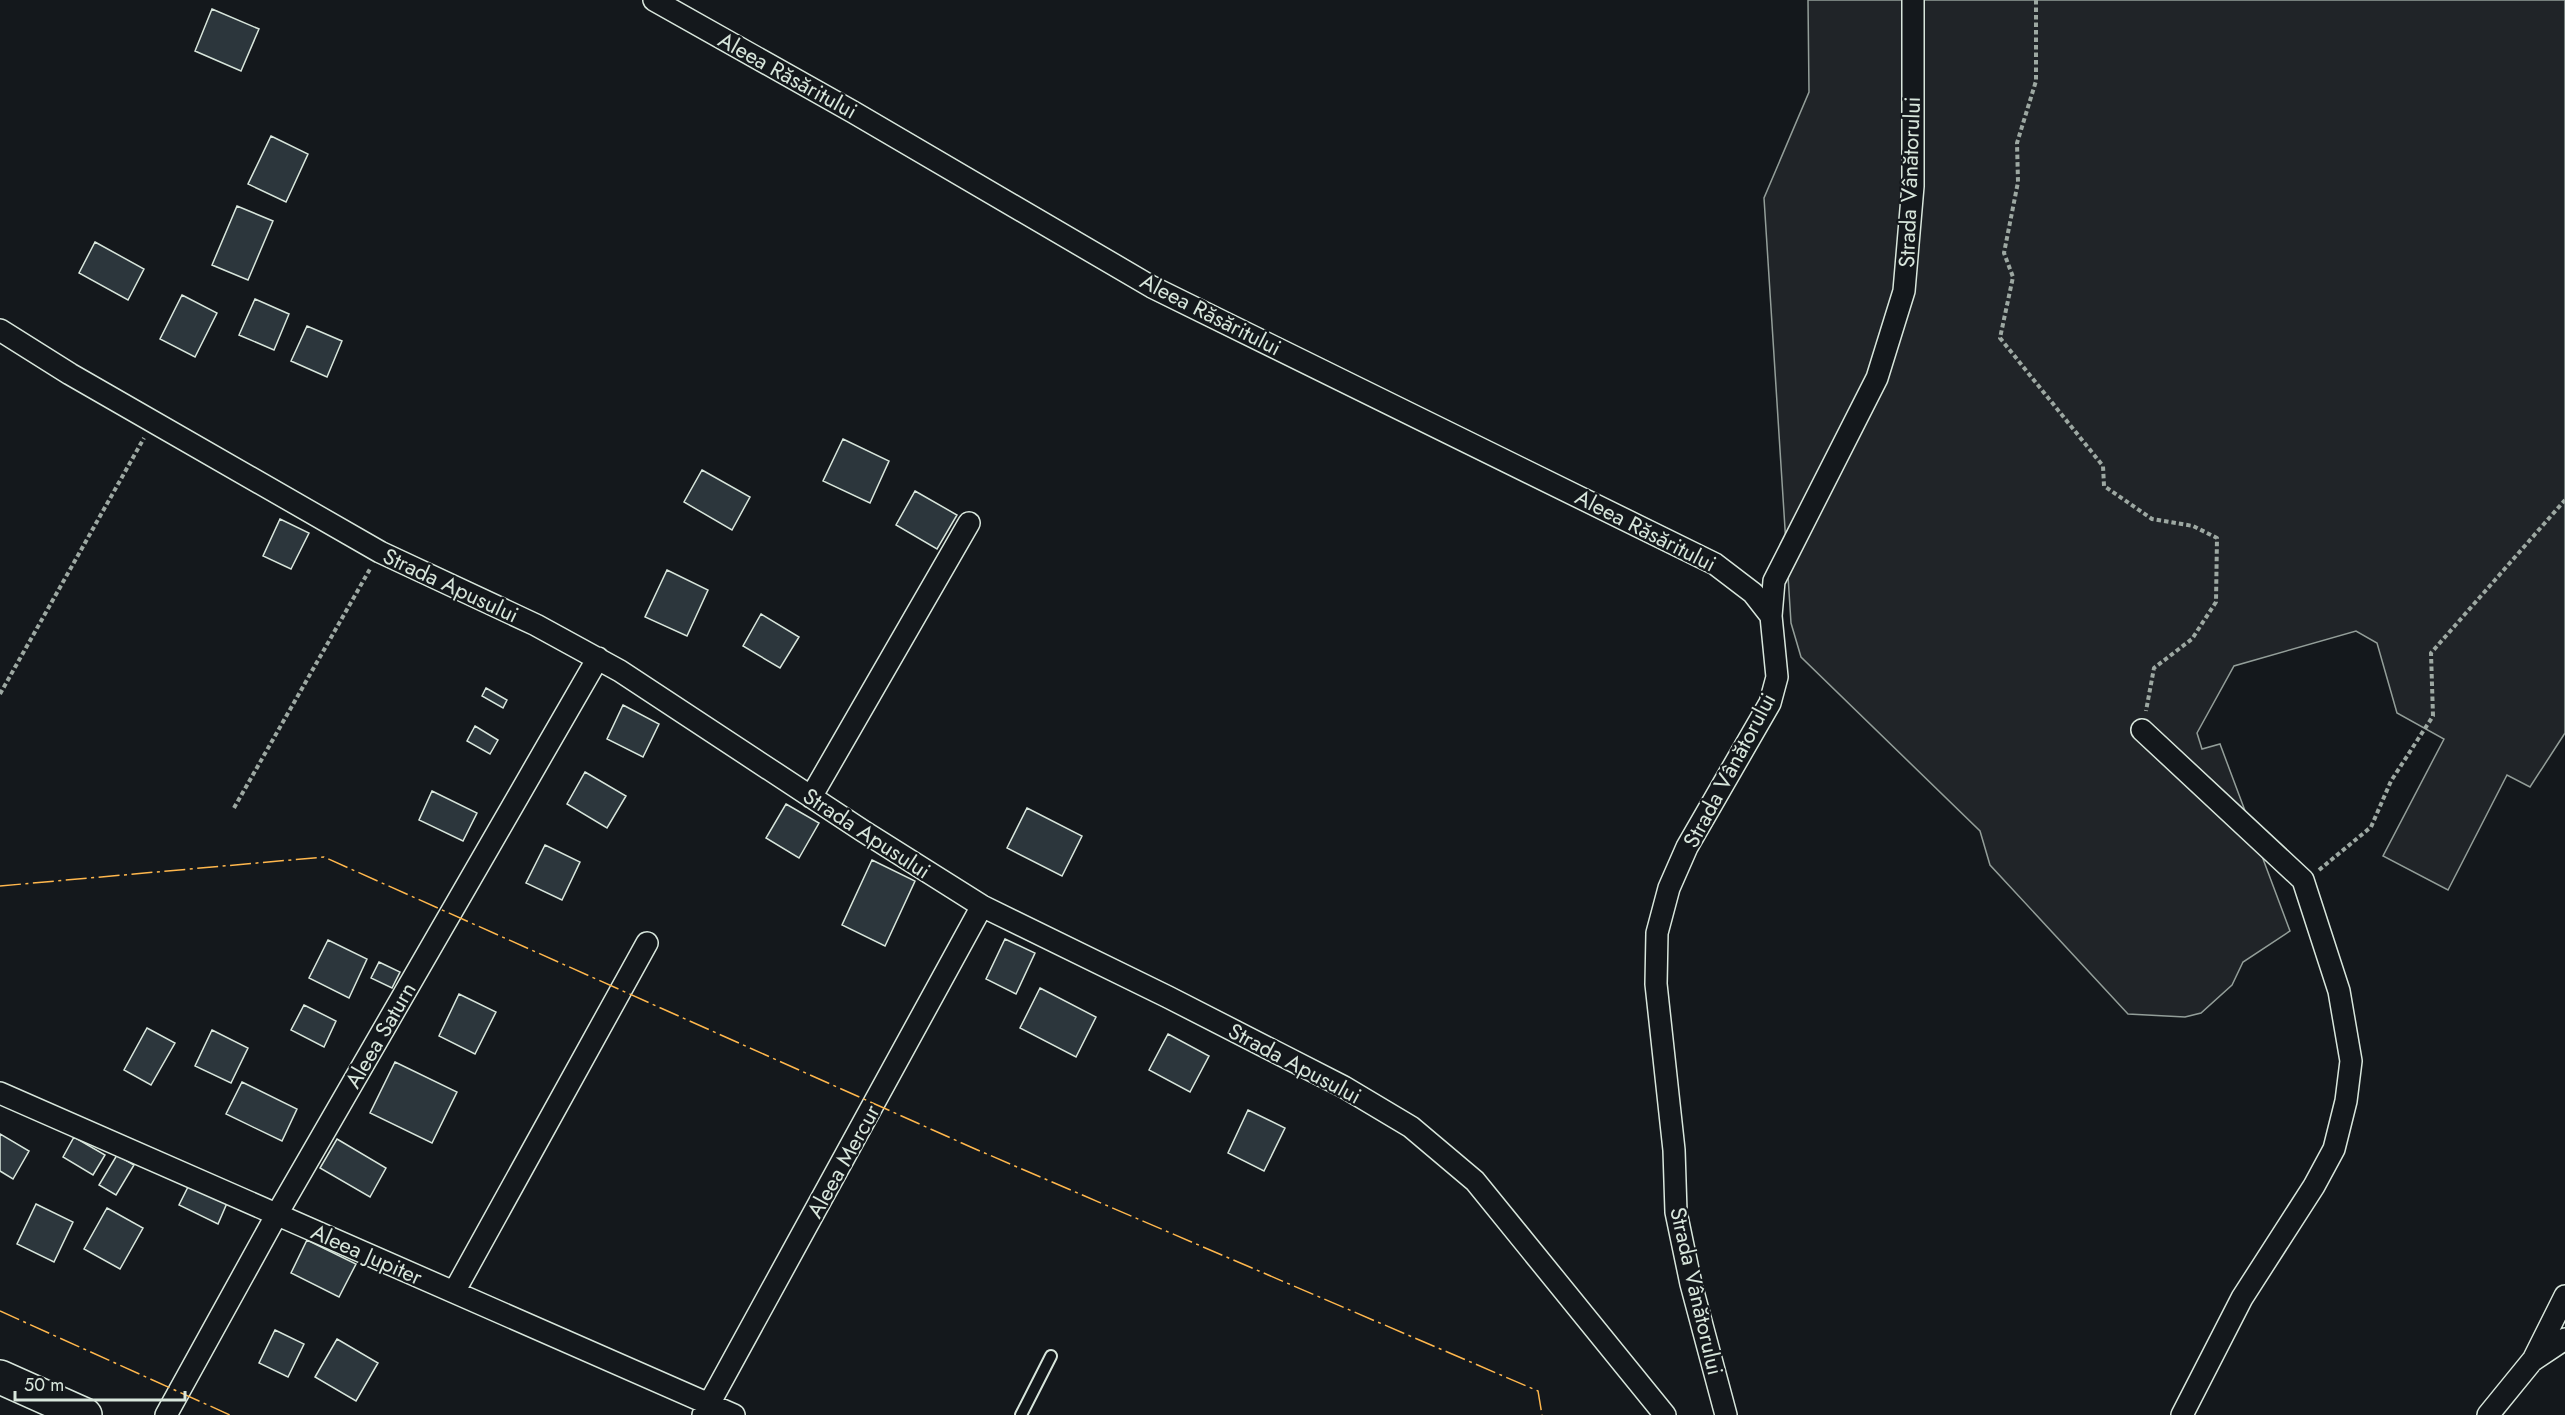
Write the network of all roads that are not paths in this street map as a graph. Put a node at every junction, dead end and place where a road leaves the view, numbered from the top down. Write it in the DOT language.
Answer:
graph roads {
  1 [pos="654,0"];
  2 [pos="1913,0"];
  3 [pos="0,330"];
  4 [pos="969,523"];
  5 [pos="1771,616"];
  6 [pos="598,658"];
  7 [pos="2142,730"];
  8 [pos="811,797"];
  9 [pos="982,906"];
  10 [pos="647,943"];
  11 [pos="0,1093"];
  12 [pos="276,1214"];
  13 [pos="454,1292"];
  14 [pos="2565,1296"];
  15 [pos="2565,1339"];
  16 [pos="1051,1356"];
  17 [pos="2532,1361"];
  18 [pos="0,1377"];
  19 [pos="707,1410"];
  20 [pos="84,1415"];
  21 [pos="166,1415"];
  22 [pos="734,1415"];
  23 [pos="1021,1415"];
  24 [pos="1665,1415"];
  25 [pos="1726,1415"];
  26 [pos="2182,1415"];
  27 [pos="2488,1415"];
  1 -- 5 [label="street, Aleea Răsăritului"];
  2 -- 5 [label="street, Strada Vânătorului"];
  3 -- 6 [label="street, Strada Apusului"];
  4 -- 8 [label="street"];
  5 -- 25 [label="street, Strada Vânătorului"];
  6 -- 8 [label="street, Strada Apusului"];
  6 -- 12 [label="street, Aleea Saturn"];
  7 -- 26 [label="street"];
  8 -- 9 [label="street, Strada Apusului"];
  9 -- 19 [label="street, Aleea Mercur"];
  9 -- 24 [label="street, Strada Apusului"];
  10 -- 13 [label="street"];
  11 -- 12 [label="street, Aleea Jupiter"];
  12 -- 13 [label="street, Aleea Jupiter"];
  12 -- 21 [label="street, Aleea Saturn"];
  13 -- 19 [label="street, Aleea Jupiter"];
  14 -- 17 [label="street"];
  15 -- 17 [label="street"];
  16 -- 23 [label="lane"];
  17 -- 27 [label="street"];
  18 -- 20 [label="highway"];
  19 -- 22 [label="street, Aleea Jupiter"];
}
